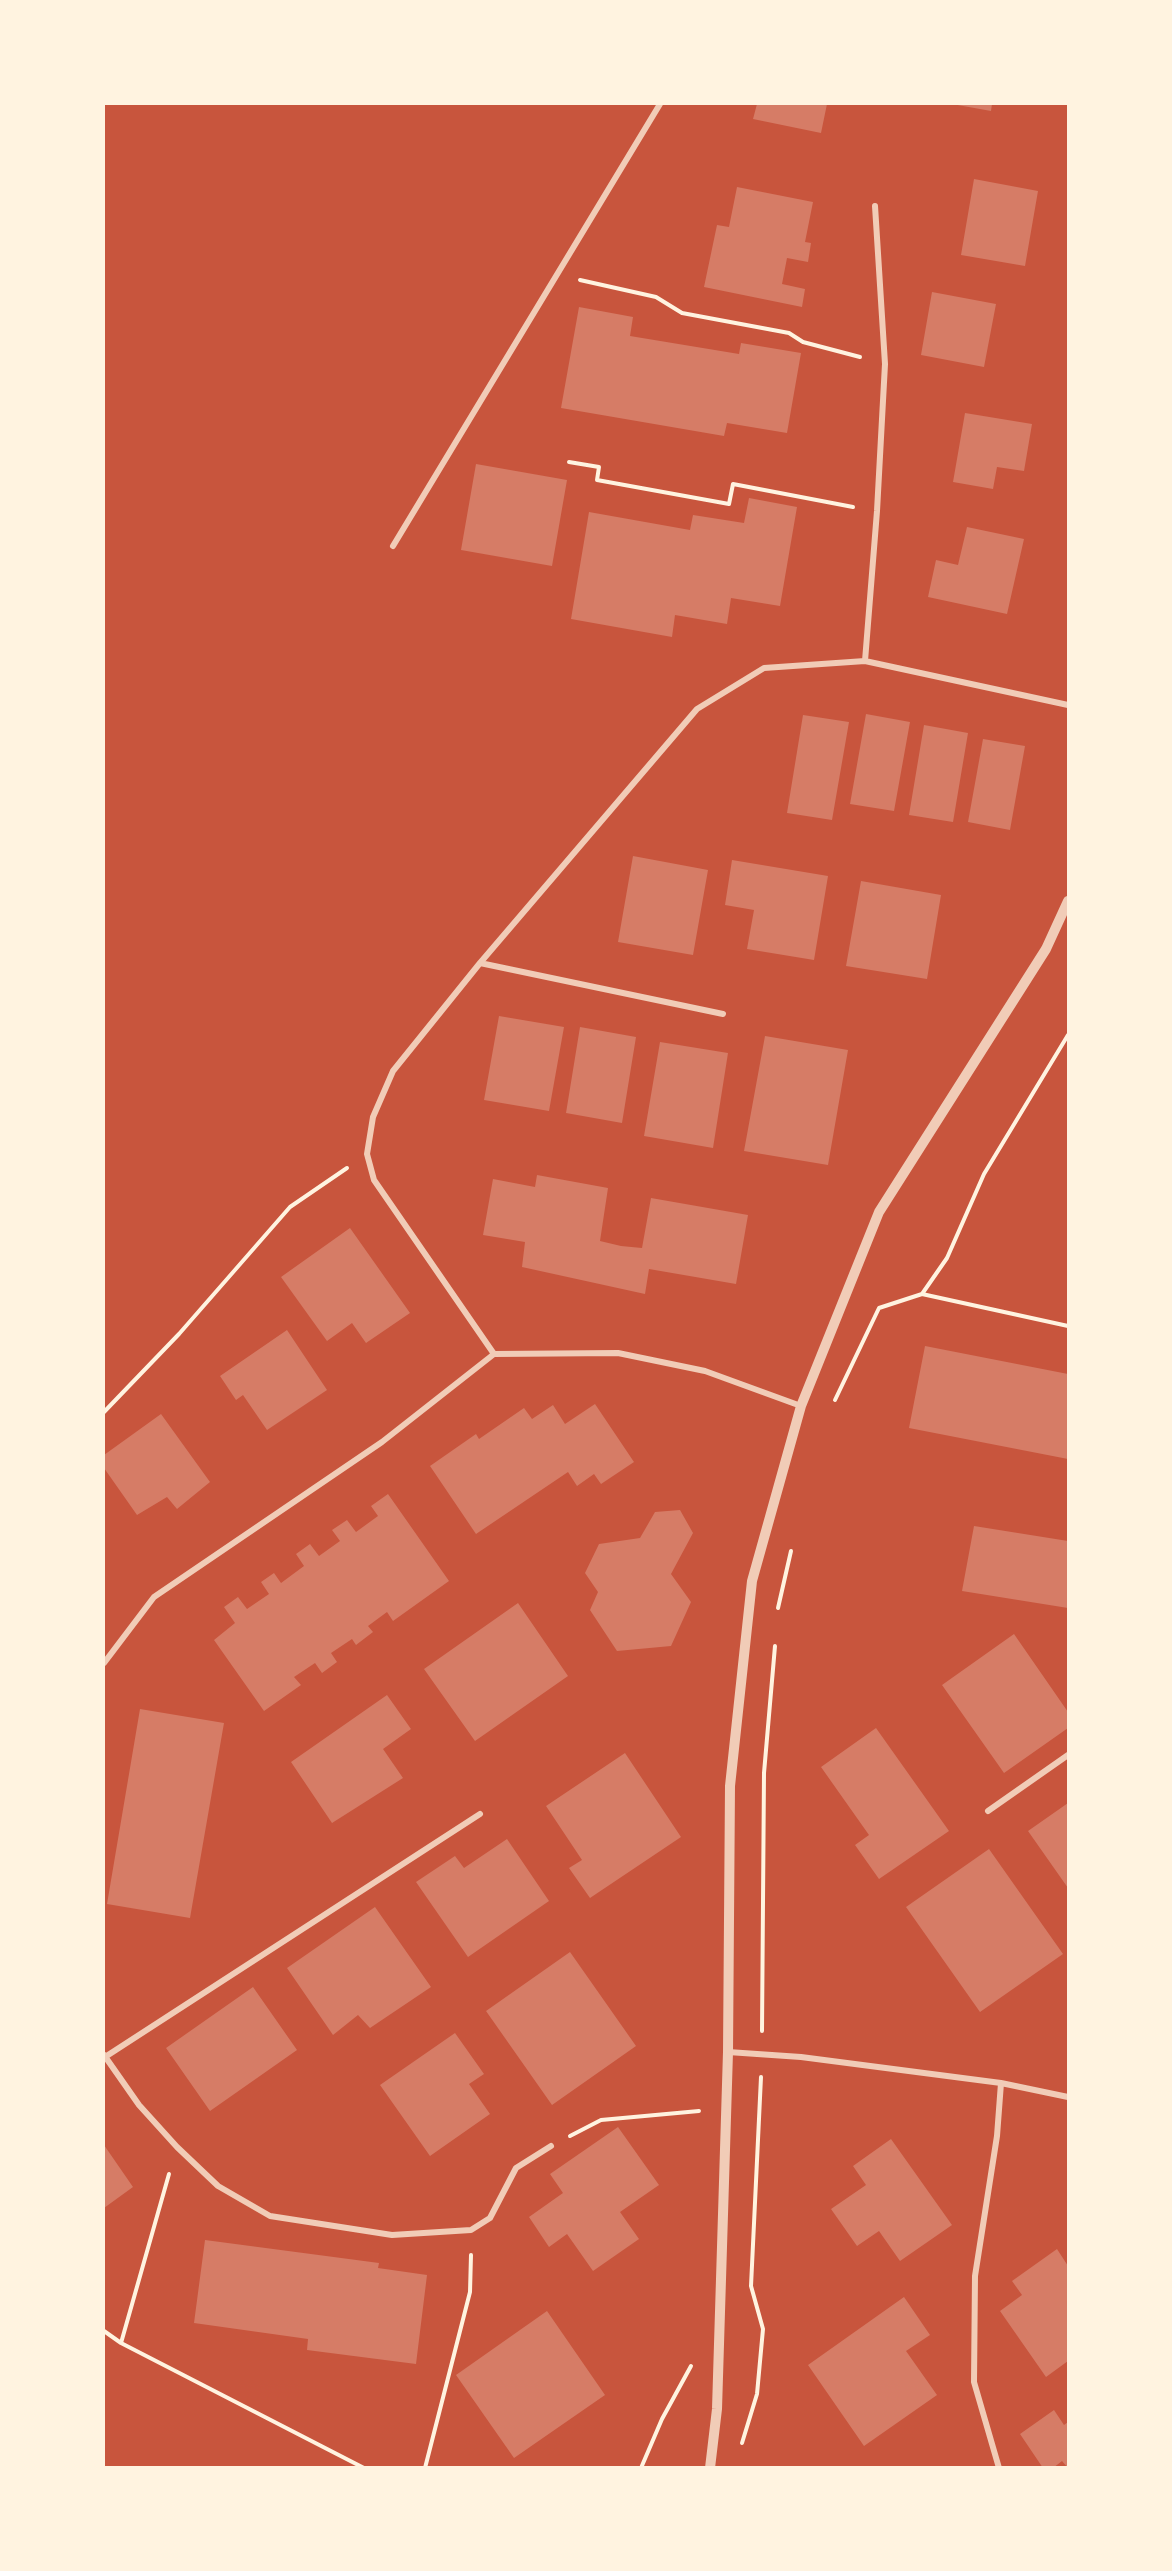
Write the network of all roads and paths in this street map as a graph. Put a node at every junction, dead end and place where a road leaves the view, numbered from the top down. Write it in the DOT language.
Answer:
graph roads {
  1 [pos="660,104"];
  2 [pos="875,206"];
  3 [pos="556,275"];
  4 [pos="885,364"];
  5 [pos="569,462"];
  6 [pos="877,511"];
  7 [pos="393,546"];
  8 [pos="865,661"];
  9 [pos="1068,705"];
  10 [pos="1068,902"];
  11 [pos="480,963"];
  12 [pos="723,1014"];
  13 [pos="1068,1035"];
  14 [pos="367,1154"];
  15 [pos="922,1294"];
  16 [pos="1068,1326"];
  17 [pos="494,1354"];
  18 [pos="801,1407"];
  19 [pos="832,1407"];
  20 [pos="104,1412"];
  21 [pos="792,1548"];
  22 [pos="778,1612"];
  23 [pos="776,1635"];
  24 [pos="104,1663"];
  25 [pos="1068,1755"];
  26 [pos="988,1810"];
  27 [pos="480,1814"];
  28 [pos="728,2052"];
  29 [pos="762,2054"];
  30 [pos="104,2056"];
  31 [pos="1001,2084"];
  32 [pos="1068,2097"];
  33 [pos="704,2102"];
  34 [pos="550,2146"];
  35 [pos="177,2147"];
  36 [pos="471,2230"];
  37 [pos="104,2331"];
  38 [pos="121,2343"];
  39 [pos="719,2344"];
  40 [pos="740,2450"];
  41 [pos="364,2468"];
  42 [pos="425,2468"];
  43 [pos="641,2468"];
  44 [pos="710,2468"];
  45 [pos="999,2468"];
  1 -- 3 [label="street"];
  2 -- 4 [label="street"];
  3 -- 4 [label="path"];
  3 -- 7 [label="street"];
  4 -- 6 [label="street"];
  5 -- 6 [label="path"];
  6 -- 8 [label="street"];
  8 -- 9 [label="street"];
  8 -- 11 [label="street"];
  10 -- 18 [label="street"];
  11 -- 12 [label="street"];
  11 -- 14 [label="street"];
  13 -- 15 [label="path"];
  14 -- 17 [label="street"];
  14 -- 20 [label="path"];
  15 -- 16 [label="path"];
  15 -- 19 [label="path"];
  17 -- 18 [label="street"];
  17 -- 24 [label="street"];
  18 -- 28 [label="street"];
  21 -- 22 [label="path"];
  23 -- 29 [label="path"];
  25 -- 26 [label="street"];
  27 -- 30 [label="street"];
  28 -- 29 [label="street"];
  28 -- 39 [label="street"];
  29 -- 31 [label="street"];
  29 -- 40 [label="path"];
  30 -- 35 [label="street"];
  31 -- 32 [label="street"];
  31 -- 45 [label="street"];
  33 -- 34 [label="path"];
  34 -- 36 [label="street"];
  35 -- 36 [label="street"];
  35 -- 38 [label="path"];
  36 -- 42 [label="path"];
  37 -- 38 [label="path"];
  38 -- 41 [label="path"];
  39 -- 43 [label="path"];
  39 -- 44 [label="street"];
}
